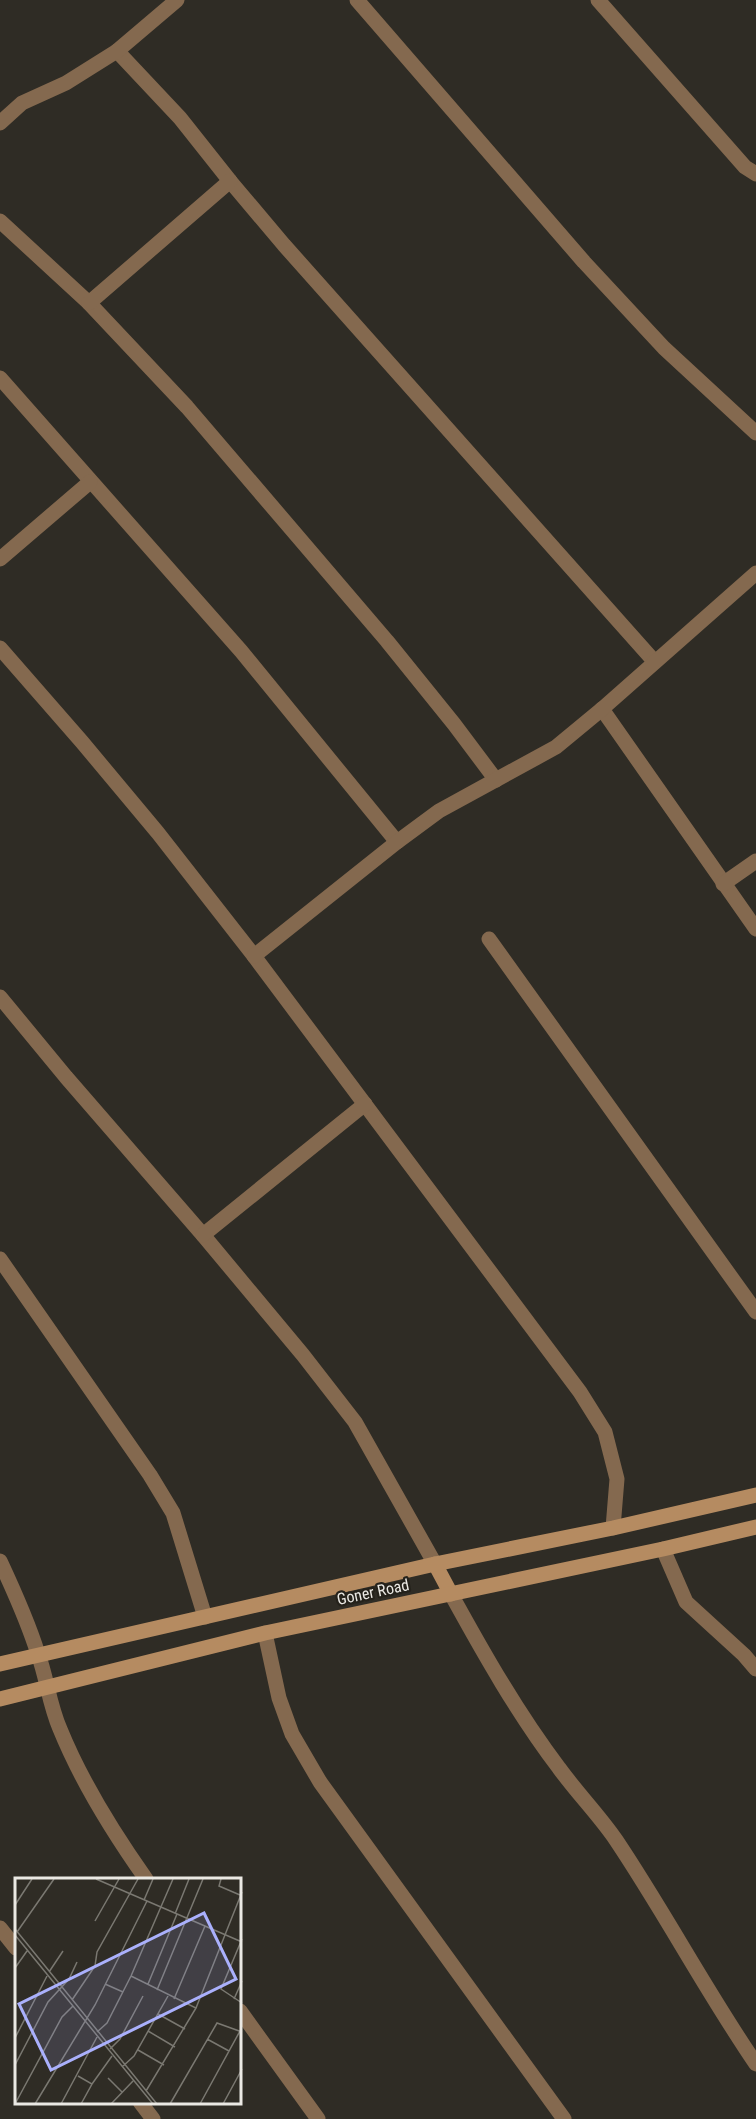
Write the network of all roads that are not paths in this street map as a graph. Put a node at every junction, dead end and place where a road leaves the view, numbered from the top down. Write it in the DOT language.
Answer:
graph roads {
  1 [pos="177,0"];
  2 [pos="357,0"];
  3 [pos="598,0"];
  4 [pos="117,51"];
  5 [pos="0,123"];
  6 [pos="756,174"];
  7 [pos="230,181"];
  8 [pos="0,221"];
  9 [pos="89,303"];
  10 [pos="0,378"];
  11 [pos="756,433"];
  12 [pos="90,482"];
  13 [pos="0,559"];
  14 [pos="756,573"];
  15 [pos="0,648"];
  16 [pos="654,661"];
  17 [pos="602,709"];
  18 [pos="496,780"];
  19 [pos="397,842"];
  20 [pos="756,861"];
  21 [pos="723,884"];
  22 [pos="756,929"];
  23 [pos="489,939"];
  24 [pos="254,956"];
  25 [pos="0,997"];
  26 [pos="365,1104"];
  27 [pos="203,1235"];
  28 [pos="0,1259"];
  29 [pos="756,1312"];
  30 [pos="756,1495"];
  31 [pos="756,1527"];
  32 [pos="613,1528"];
  33 [pos="663,1549"];
  34 [pos="0,1561"];
  35 [pos="435,1564"];
  36 [pos="451,1594"];
  37 [pos="205,1617"];
  38 [pos="265,1633"];
  39 [pos="39,1656"];
  40 [pos="0,1664"];
  41 [pos="756,1669"];
  42 [pos="46,1688"];
  43 [pos="0,1699"];
  44 [pos="145,1878"];
  45 [pos="0,1928"];
  46 [pos="15,1947"];
  47 [pos="242,2014"];
  48 [pos="756,2064"];
  49 [pos="141,2104"];
  50 [pos="153,2119"];
  51 [pos="318,2119"];
  52 [pos="564,2119"];
  1 -- 4 [label="street"];
  2 -- 11 [label="street"];
  3 -- 6 [label="street"];
  4 -- 5 [label="street"];
  4 -- 7 [label="street"];
  7 -- 9 [label="street"];
  7 -- 16 [label="street"];
  8 -- 9 [label="street"];
  9 -- 18 [label="street"];
  10 -- 12 [label="street"];
  12 -- 13 [label="street"];
  12 -- 19 [label="street"];
  14 -- 16 [label="street"];
  15 -- 24 [label="street"];
  16 -- 17 [label="street"];
  17 -- 18 [label="street"];
  17 -- 21 [label="street"];
  18 -- 19 [label="street"];
  19 -- 24 [label="street"];
  20 -- 21 [label="street"];
  21 -- 22 [label="street"];
  23 -- 29 [label="street"];
  24 -- 26 [label="street"];
  25 -- 27 [label="street"];
  26 -- 27 [label="street"];
  26 -- 32 [label="street"];
  27 -- 35 [label="street"];
  28 -- 37 [label="street"];
  30 -- 32 [label="street, Goner Road"];
  31 -- 33 [label="street, Goner Road"];
  32 -- 35 [label="street, Goner Road"];
  33 -- 36 [label="street, Goner Road"];
  33 -- 41 [label="street"];
  34 -- 39 [label="street"];
  35 -- 36 [label="street"];
  35 -- 37 [label="street, Goner Road"];
  36 -- 38 [label="street, Goner Road"];
  36 -- 48 [label="street"];
  37 -- 39 [label="street, Goner Road"];
  38 -- 42 [label="street, Goner Road"];
  38 -- 52 [label="street"];
  39 -- 40 [label="street, Goner Road"];
  39 -- 42 [label="street"];
  42 -- 43 [label="street, Goner Road"];
  42 -- 44 [label="street"];
  45 -- 46 [label="street"];
  47 -- 51 [label="street"];
  49 -- 50 [label="street"];
}
